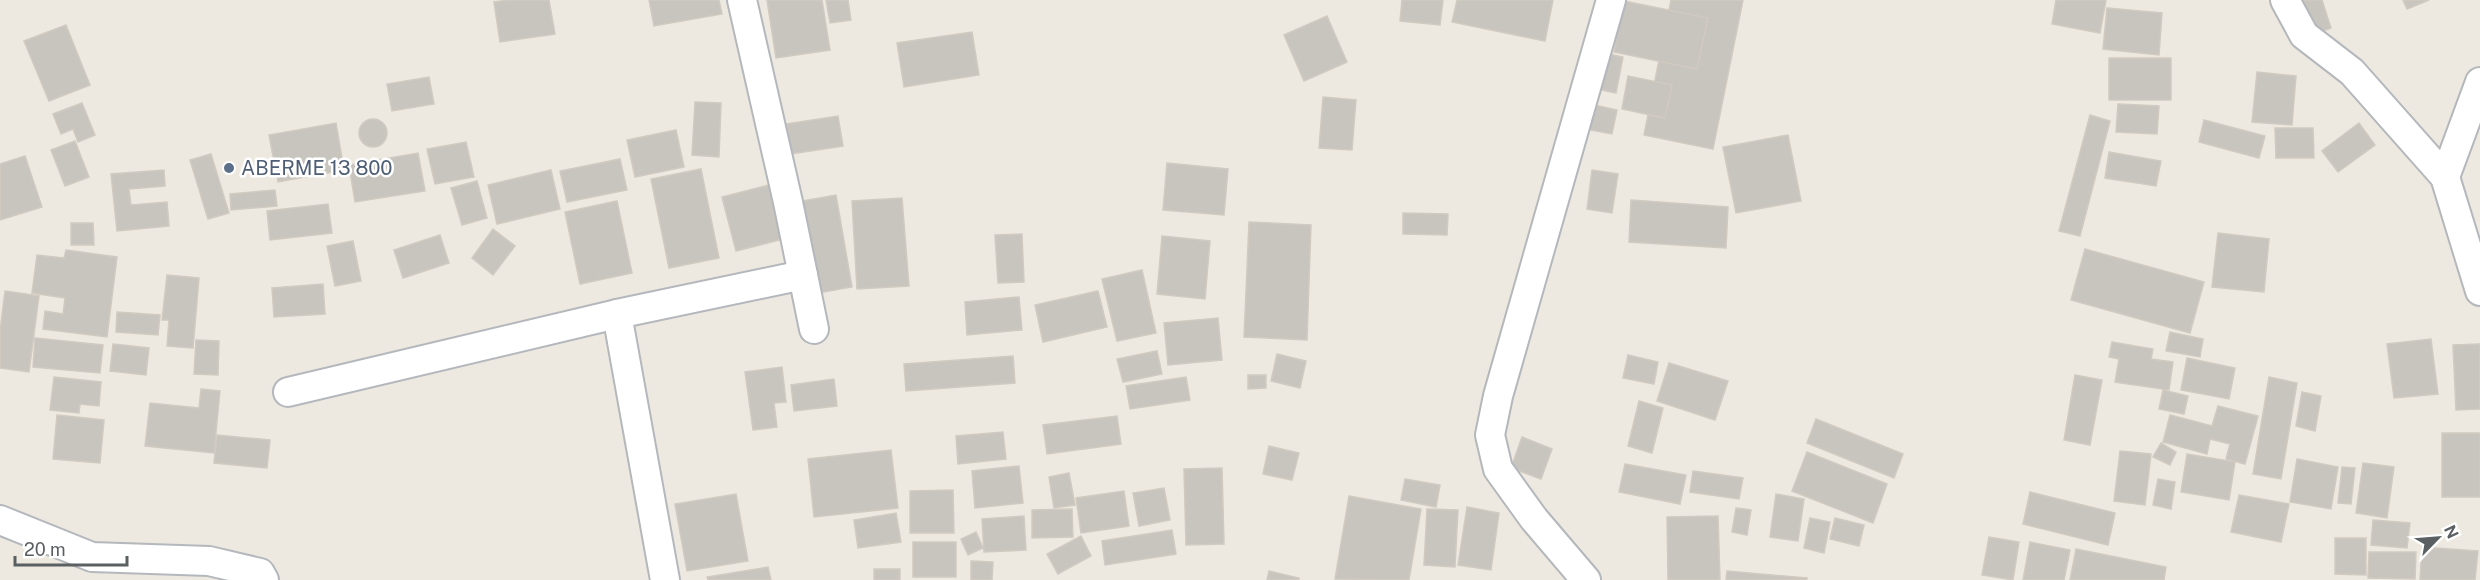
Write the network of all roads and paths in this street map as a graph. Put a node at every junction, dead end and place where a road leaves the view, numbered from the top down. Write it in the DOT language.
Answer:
graph roads {
  1 [pos="742,0"];
  2 [pos="1611,0"];
  3 [pos="2285,0"];
  4 [pos="2480,82"];
  5 [pos="2445,177"];
  6 [pos="803,275"];
  7 [pos="2480,291"];
  8 [pos="617,314"];
  9 [pos="814,329"];
  10 [pos="288,392"];
  11 [pos="0,520"];
  12 [pos="264,580"];
  13 [pos="665,580"];
  14 [pos="1586,580"];
  1 -- 6 [label="street"];
  2 -- 14 [label="street"];
  3 -- 5 [label="street"];
  4 -- 5 [label="street"];
  5 -- 7 [label="street"];
  6 -- 8 [label="street"];
  6 -- 9 [label="street"];
  8 -- 10 [label="street"];
  8 -- 13 [label="street"];
  11 -- 12 [label="street"];
}
